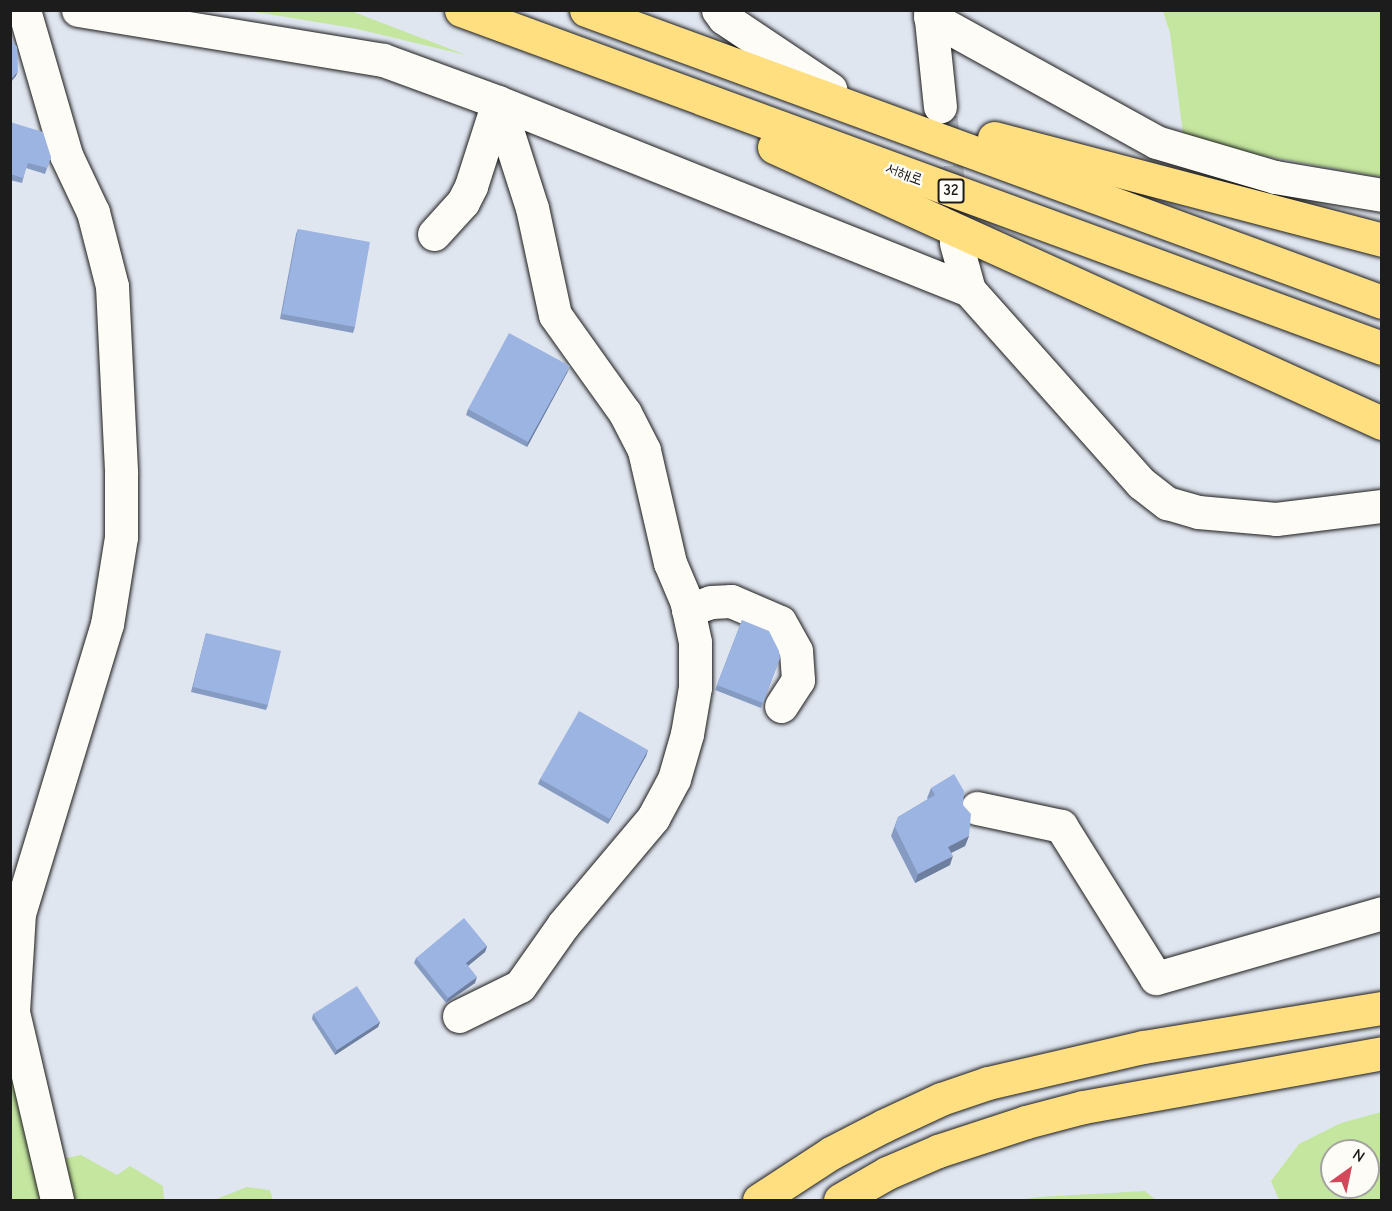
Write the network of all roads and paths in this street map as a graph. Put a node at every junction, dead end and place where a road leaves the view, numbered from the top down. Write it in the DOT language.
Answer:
graph roads {
  1 [pos="24,10"];
  2 [pos="78,10"];
  3 [pos="461,10"];
  4 [pos="586,10"];
  5 [pos="718,10"];
  6 [pos="930,14"];
  7 [pos="521,32"];
  8 [pos="687,47"];
  9 [pos="830,89"];
  10 [pos="498,102"];
  11 [pos="940,106"];
  12 [pos="1382,195"];
  13 [pos="434,234"];
  14 [pos="1382,240"];
  15 [pos="956,243"];
  16 [pos="969,291"];
  17 [pos="1382,302"];
  18 [pos="1382,348"];
  19 [pos="1382,423"];
  20 [pos="1382,506"];
  21 [pos="688,610"];
  22 [pos="782,706"];
  23 [pos="977,808"];
  24 [pos="1382,913"];
  25 [pos="1382,1008"];
  26 [pos="459,1016"];
  27 [pos="1382,1053"];
  28 [pos="57,1200"];
  29 [pos="759,1200"];
  30 [pos="840,1200"];
  1 -- 28 [label="lane"];
  2 -- 10 [label="lane"];
  3 -- 7 [label="highway, 서해로 / 32"];
  4 -- 8 [label="highway"];
  5 -- 9 [label="lane"];
  6 -- 11 [label="lane"];
  6 -- 12 [label="lane"];
  7 -- 18 [label="highway, 서해로 / 32"];
  7 -- 19 [label="highway"];
  8 -- 9 [label="highway"];
  8 -- 17 [label="highway"];
  9 -- 14 [label="highway"];
  10 -- 13 [label="lane"];
  10 -- 16 [label="lane"];
  10 -- 21 [label="lane"];
  15 -- 16 [label="lane"];
  16 -- 20 [label="lane"];
  21 -- 22 [label="lane"];
  21 -- 26 [label="lane"];
  23 -- 24 [label="lane"];
  25 -- 29 [label="highway"];
  27 -- 30 [label="highway"];
}
